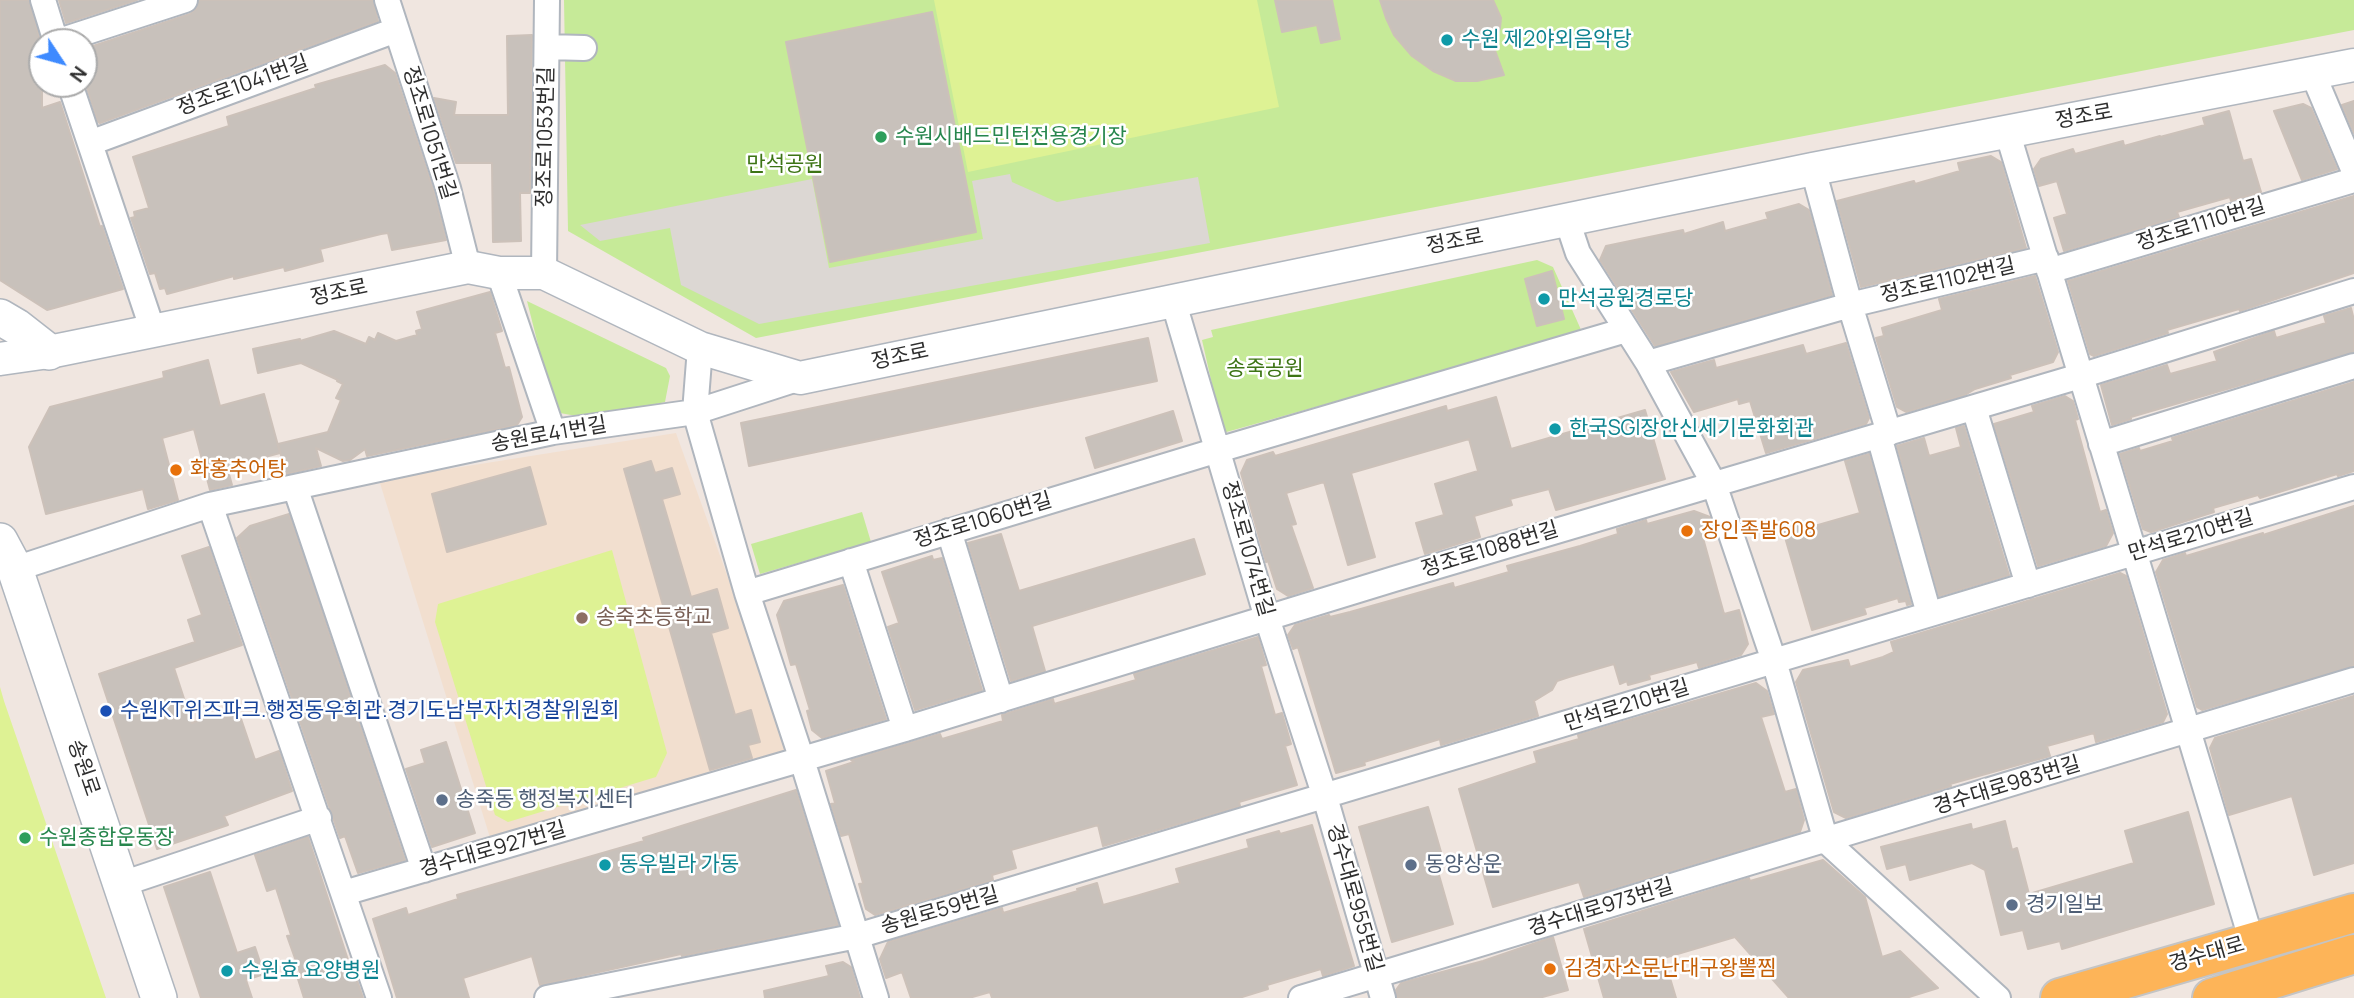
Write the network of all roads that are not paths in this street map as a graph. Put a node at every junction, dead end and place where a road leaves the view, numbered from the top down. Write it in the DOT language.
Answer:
graph roads {
  1 [pos="43,0"];
  2 [pos="184,0"];
  3 [pos="387,0"];
  4 [pos="547,0"];
  5 [pos="396,30"];
  6 [pos="547,47"];
  7 [pos="584,48"];
  8 [pos="2354,65"];
  9 [pos="2313,74"];
  10 [pos="75,98"];
  11 [pos="2007,131"];
  12 [pos="90,143"];
  13 [pos="1813,169"];
  14 [pos="2354,171"];
  15 [pos="2354,180"];
  16 [pos="1567,220"];
  17 [pos="2047,264"];
  18 [pos="468,267"];
  19 [pos="499,273"];
  20 [pos="544,273"];
  21 [pos="2354,291"];
  22 [pos="1173,300"];
  23 [pos="1850,305"];
  24 [pos="0,317"];
  25 [pos="1626,330"];
  26 [pos="153,331"];
  27 [pos="700,348"];
  28 [pos="49,352"];
  29 [pos="0,359"];
  30 [pos="1648,363"];
  31 [pos="2354,366"];
  32 [pos="2080,376"];
  33 [pos="800,378"];
  34 [pos="1973,408"];
  35 [pos="695,412"];
  36 [pos="554,432"];
  37 [pos="1884,434"];
  38 [pos="2101,444"];
  39 [pos="1218,450"];
  40 [pos="1714,484"];
  41 [pos="295,486"];
  42 [pos="2354,487"];
  43 [pos="210,505"];
  44 [pos="949,531"];
  45 [pos="2134,552"];
  46 [pos="7,555"];
  47 [pos="851,561"];
  48 [pos="2028,585"];
  49 [pos="747,593"];
  50 [pos="1929,614"];
  51 [pos="1267,618"];
  52 [pos="1774,661"];
  53 [pos="2354,680"];
  54 [pos="1001,700"];
  55 [pos="905,729"];
  56 [pos="2187,731"];
  57 [pos="802,760"];
  58 [pos="1325,797"];
  59 [pos="319,818"];
  60 [pos="1826,841"];
  61 [pos="424,870"];
  62 [pos="122,884"];
  63 [pos="344,893"];
  64 [pos="2354,913"];
  65 [pos="857,936"];
  66 [pos="2252,942"];
  67 [pos="2354,954"];
  68 [pos="1380,986"];
  69 [pos="159,998"];
  70 [pos="379,998"];
  71 [pos="547,998"];
  72 [pos="876,998"];
  73 [pos="1301,998"];
  74 [pos="1998,998"];
  75 [pos="2060,998"];
  76 [pos="2212,998"];
  1 -- 2 [label="street"];
  3 -- 5 [label="street, 정조로1051번길"];
  4 -- 6 [label="street, 정조로1053번길"];
  5 -- 12 [label="street, 정조로1041번길"];
  5 -- 18 [label="street, 정조로1051번길"];
  6 -- 7 [label="street"];
  6 -- 20 [label="street, 정조로1053번길"];
  8 -- 9 [label="street, 정조로"];
  9 -- 11 [label="street, 정조로"];
  9 -- 14 [label="street"];
  10 -- 12 [label="street"];
  11 -- 13 [label="street, 정조로"];
  11 -- 17 [label="street, 정조로1102번길"];
  12 -- 26 [label="street"];
  13 -- 16 [label="street, 정조로"];
  13 -- 23 [label="street"];
  15 -- 17 [label="street, 정조로1110번길"];
  16 -- 22 [label="street, 정조로"];
  16 -- 25 [label="street"];
  17 -- 23 [label="street, 정조로1102번길"];
  17 -- 32 [label="street, 정조로1102번길"];
  18 -- 19 [label="street, 정조로"];
  18 -- 26 [label="street, 정조로"];
  19 -- 20 [label="street, 정조로"];
  19 -- 36 [label="street"];
  20 -- 27 [label="street, 정조로"];
  21 -- 32 [label="street"];
  22 -- 33 [label="street, 정조로"];
  22 -- 39 [label="street, 정조로1074번길"];
  23 -- 30 [label="street"];
  23 -- 37 [label="street"];
  24 -- 28 [label="main road"];
  25 -- 30 [label="street"];
  25 -- 39 [label="street"];
  26 -- 28 [label="street, 정조로"];
  27 -- 33 [label="street, 정조로"];
  27 -- 35 [label="street"];
  28 -- 29 [label="street, 정조로"];
  30 -- 40 [label="street"];
  31 -- 38 [label="street"];
  32 -- 34 [label="street"];
  32 -- 38 [label="street, 정조로1102번길"];
  33 -- 35 [label="street, 송원로41번길"];
  34 -- 37 [label="street"];
  34 -- 48 [label="street"];
  35 -- 36 [label="street, 송원로41번길"];
  35 -- 49 [label="street"];
  36 -- 41 [label="street, 송원로41번길"];
  37 -- 40 [label="street, 정조로1088번길"];
  37 -- 50 [label="street"];
  38 -- 45 [label="street, 정조로1102번길"];
  39 -- 44 [label="street, 정조로1060번길"];
  39 -- 51 [label="street, 정조로1074번길"];
  40 -- 51 [label="street, 정조로1088번길"];
  40 -- 52 [label="street"];
  41 -- 43 [label="street, 송원로41번길"];
  41 -- 61 [label="street"];
  42 -- 45 [label="street, 만석로210번길"];
  43 -- 46 [label="street, 송원로41번길"];
  43 -- 59 [label="street"];
  44 -- 47 [label="street, 정조로1060번길"];
  44 -- 54 [label="street"];
  45 -- 48 [label="street, 만석로210번길"];
  45 -- 56 [label="street"];
  46 -- 62 [label="main road, 송원로"];
  47 -- 49 [label="street, 정조로1060번길"];
  47 -- 55 [label="street"];
  48 -- 50 [label="street, 만석로210번길"];
  49 -- 57 [label="street"];
  50 -- 52 [label="street, 만석로210번길"];
  51 -- 54 [label="street"];
  51 -- 58 [label="street, 정조로1074번길"];
  52 -- 58 [label="street, 만석로210번길"];
  52 -- 60 [label="street"];
  53 -- 56 [label="street, 경수대로983번길"];
  54 -- 55 [label="street"];
  55 -- 57 [label="street"];
  56 -- 60 [label="street, 경수대로983번길"];
  56 -- 66 [label="street"];
  57 -- 61 [label="street, 경수대로927번길"];
  57 -- 65 [label="street"];
  58 -- 65 [label="street, 송원로59번길"];
  58 -- 68 [label="street, 경수대로955번길"];
  59 -- 62 [label="street"];
  59 -- 63 [label="street"];
  60 -- 68 [label="street, 경수대로973번길"];
  60 -- 74 [label="street"];
  61 -- 63 [label="street, 경수대로927번길"];
  62 -- 69 [label="main road, 송원로"];
  63 -- 70 [label="street"];
  64 -- 66 [label="main road, 경수대로"];
  65 -- 71 [label="street, 송원로59번길"];
  65 -- 72 [label="street"];
  66 -- 75 [label="main road, 경수대로"];
  67 -- 76 [label="main road, 경수대로"];
  68 -- 73 [label="street, 경수대로973번길"];
}
